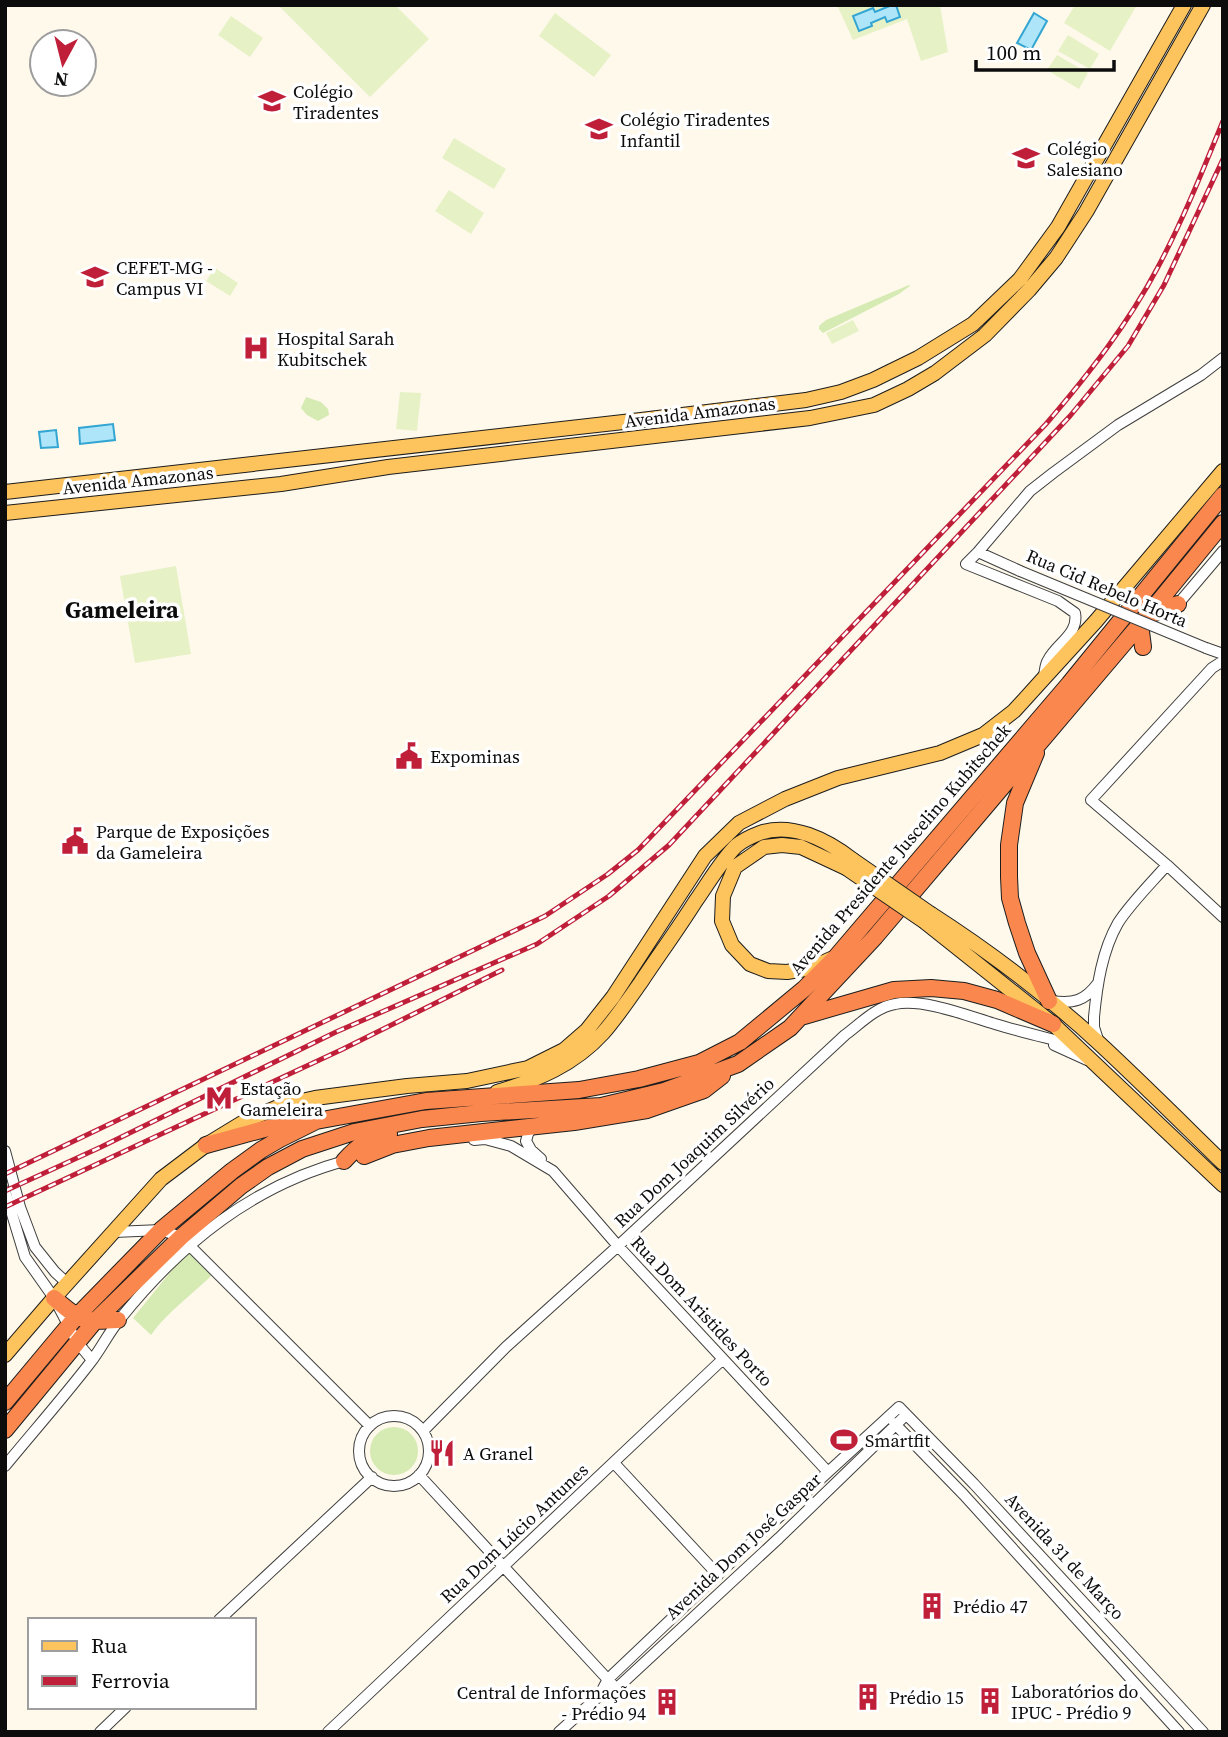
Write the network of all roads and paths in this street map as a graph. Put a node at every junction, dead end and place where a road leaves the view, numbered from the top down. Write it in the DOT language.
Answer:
graph roads {
  1 [pos="1184,5"];
  2 [pos="1203,5"];
  3 [pos="1223,358"];
  4 [pos="1223,471"];
  5 [pos="5,492"];
  6 [pos="1223,495"];
  7 [pos="5,513"];
  8 [pos="1223,523"];
  9 [pos="1223,551"];
  10 [pos="978,552"];
  11 [pos="1178,604"];
  12 [pos="1144,620"];
  13 [pos="1143,647"];
  14 [pos="1223,654"];
  15 [pos="1223,662"];
  16 [pos="1044,678"];
  17 [pos="1042,738"];
  18 [pos="850,864"];
  19 [pos="1167,865"];
  20 [pos="1223,917"];
  21 [pos="928,918"];
  22 [pos="836,957"];
  23 [pos="1099,981"];
  24 [pos="1049,1001"];
  25 [pos="802,1017"];
  26 [pos="1053,1024"];
  27 [pos="1029,1034"];
  28 [pos="1099,1043"];
  29 [pos="1076,1045"];
  30 [pos="738,1064"];
  31 [pos="1096,1064"];
  32 [pos="1123,1066"];
  33 [pos="480,1105"];
  34 [pos="422,1119"];
  35 [pos="316,1121"];
  36 [pos="575,1122"];
  37 [pos="533,1127"];
  38 [pos="502,1144"];
  39 [pos="206,1145"];
  40 [pos="5,1151"];
  41 [pos="364,1156"];
  42 [pos="344,1161"];
  43 [pos="1223,1163"];
  44 [pos="553,1171"];
  45 [pos="1223,1185"];
  46 [pos="5,1191"];
  47 [pos="161,1230"];
  48 [pos="114,1231"];
  49 [pos="186,1240"];
  50 [pos="618,1247"];
  51 [pos="67,1283"];
  52 [pos="54,1297"];
  53 [pos="118,1320"];
  54 [pos="72,1321"];
  55 [pos="95,1321"];
  56 [pos="77,1342"];
  57 [pos="5,1355"];
  58 [pos="723,1359"];
  59 [pos="92,1360"];
  60 [pos="8,1398"];
  61 [pos="903,1411"];
  62 [pos="892,1421"];
  63 [pos="370,1426"];
  64 [pos="5,1430"];
  65 [pos="423,1431"];
  66 [pos="614,1463"];
  67 [pos="5,1466"];
  68 [pos="828,1472"];
  69 [pos="419,1475"];
  70 [pos="372,1477"];
  71 [pos="503,1566"];
  72 [pos="718,1575"];
  73 [pos="221,1618"];
  74 [pos="608,1679"];
  75 [pos="616,1689"];
  76 [pos="599,1696"];
  77 [pos="124,1709"];
  78 [pos="100,1732"];
  79 [pos="328,1732"];
  80 [pos="559,1732"];
  81 [pos="1179,1732"];
  82 [pos="1203,1732"];
  1 -- 5 [label="main road, Avenida Amazonas"];
  2 -- 7 [label="main road, Avenida Amazonas"];
  3 -- 10 [label="street"];
  4 -- 16 [label="main road, Avenida Presidente Juscelino Kubitschek"];
  6 -- 22 [label="highway, Avenida Presidente Juscelino Kubitschek"];
  8 -- 12 [label="highway, Avenida Presidente Juscelino Kubitschek"];
  9 -- 11 [label="street"];
  10 -- 14 [label="street, Rua Cid Rebelo Horta, bridge"];
  10 -- 16 [label="street, Rua Cid Rebelo Horta"];
  11 -- 12 [label="highway"];
  12 -- 13 [label="highway"];
  12 -- 17 [label="highway, Avenida Presidente Juscelino Kubitschek"];
  15 -- 19 [label="street"];
  16 -- 39 [label="main road, Avenida Presidente Juscelino Kubitschek"];
  17 -- 24 [label="highway"];
  17 -- 25 [label="highway, Avenida Presidente Juscelino Kubitschek"];
  18 -- 21 [label="main road, bridge"];
  18 -- 22 [label="main road"];
  18 -- 33 [label="main road"];
  19 -- 20 [label="street"];
  19 -- 23 [label="street"];
  21 -- 24 [label="main road"];
  21 -- 26 [label="main road"];
  22 -- 33 [label="highway, Avenida Presidente Juscelino Kubitschek"];
  23 -- 24 [label="street"];
  23 -- 28 [label="street"];
  24 -- 28 [label="main road"];
  25 -- 26 [label="highway"];
  25 -- 30 [label="highway, Avenida Presidente Juscelino Kubitschek"];
  26 -- 29 [label="main road"];
  27 -- 29 [label="street, Rua Dom Joaquim Silvério"];
  27 -- 31 [label="street, Rua Dom Joaquim Silvério"];
  27 -- 50 [label="street, Rua Dom Joaquim Silvério"];
  28 -- 32 [label="main road"];
  29 -- 31 [label="main road"];
  29 -- 32 [label="main road"];
  30 -- 33 [label="highway, Avenida Presidente Juscelino Kubitschek"];
  30 -- 36 [label="highway"];
  31 -- 45 [label="main road"];
  32 -- 43 [label="main road"];
  33 -- 34 [label="highway, Avenida Presidente Juscelino Kubitschek"];
  33 -- 35 [label="highway, Avenida Presidente Juscelino Kubitschek"];
  33 -- 36 [label="highway"];
  34 -- 42 [label="highway"];
  34 -- 49 [label="highway, Avenida Presidente Juscelino Kubitschek"];
  35 -- 39 [label="highway"];
  35 -- 47 [label="highway, Avenida Presidente Juscelino Kubitschek"];
  36 -- 37 [label="highway"];
  37 -- 41 [label="highway"];
  37 -- 44 [label="street, Rua Dom Aristides Porto"];
  38 -- 41 [label="street, Avenida Presidente Juscelino Kubitschek"];
  38 -- 44 [label="street, Rua Dom Aristides Porto"];
  39 -- 48 [label="main road, Avenida Presidente Juscelino Kubitschek"];
  40 -- 51 [label="street"];
  41 -- 42 [label="street, Avenida Presidente Juscelino Kubitschek"];
  42 -- 49 [label="street, Avenida Presidente Juscelino Kubitschek"];
  44 -- 50 [label="street, Rua Dom Aristides Porto"];
  46 -- 52 [label="street"];
  47 -- 48 [label="street"];
  47 -- 49 [label="street"];
  47 -- 54 [label="highway, Avenida Presidente Juscelino Kubitschek"];
  48 -- 51 [label="main road, Avenida Presidente Juscelino Kubitschek"];
  49 -- 53 [label="street, Avenida Presidente Juscelino Kubitschek"];
  49 -- 55 [label="highway, Avenida Presidente Juscelino Kubitschek"];
  49 -- 63 [label="street"];
  50 -- 58 [label="street, Rua Dom Aristides Porto"];
  50 -- 65 [label="street, Rua Dom Joaquim Silvério"];
  51 -- 52 [label="main road, Avenida Presidente Juscelino Kubitschek"];
  52 -- 54 [label="highway"];
  52 -- 57 [label="main road, Avenida Presidente Juscelino Kubitschek"];
  53 -- 55 [label="highway"];
  53 -- 59 [label="street, Avenida Presidente Juscelino Kubitschek"];
  54 -- 55 [label="highway"];
  54 -- 56 [label="street"];
  54 -- 60 [label="highway, Avenida Presidente Juscelino Kubitschek"];
  55 -- 56 [label="highway, Avenida Presidente Juscelino Kubitschek"];
  56 -- 59 [label="street"];
  56 -- 64 [label="highway, Avenida Presidente Juscelino Kubitschek"];
  58 -- 66 [label="street, Rua Dom Lúcio Antunes"];
  58 -- 68 [label="street, Rua Dom Aristides Porto"];
  59 -- 67 [label="street, Avenida Presidente Juscelino Kubitschek"];
  61 -- 62 [label="street, Avenida Dom José Gaspar"];
  61 -- 82 [label="street, Avenida 31 de Março"];
  62 -- 68 [label="street, Avenida Dom José Gaspar"];
  62 -- 75 [label="street, Avenida Dom José Gaspar"];
  62 -- 81 [label="street, Avenida 31 de Março"];
  63 -- 65 [label="street"];
  63 -- 70 [label="street"];
  65 -- 69 [label="street"];
  66 -- 71 [label="street, Rua Dom Lúcio Antunes"];
  66 -- 72 [label="street"];
  68 -- 72 [label="street, Avenida Dom José Gaspar"];
  69 -- 70 [label="street"];
  69 -- 71 [label="street"];
  70 -- 73 [label="street"];
  71 -- 74 [label="street"];
  71 -- 79 [label="street, Rua Dom Lúcio Antunes"];
  72 -- 74 [label="street, Avenida Dom José Gaspar"];
  74 -- 75 [label="street"];
  74 -- 76 [label="street, Avenida Dom José Gaspar"];
  75 -- 76 [label="street, Avenida Dom José Gaspar"];
  76 -- 80 [label="street, Avenida Dom José Gaspar"];
  77 -- 78 [label="street"];
}
